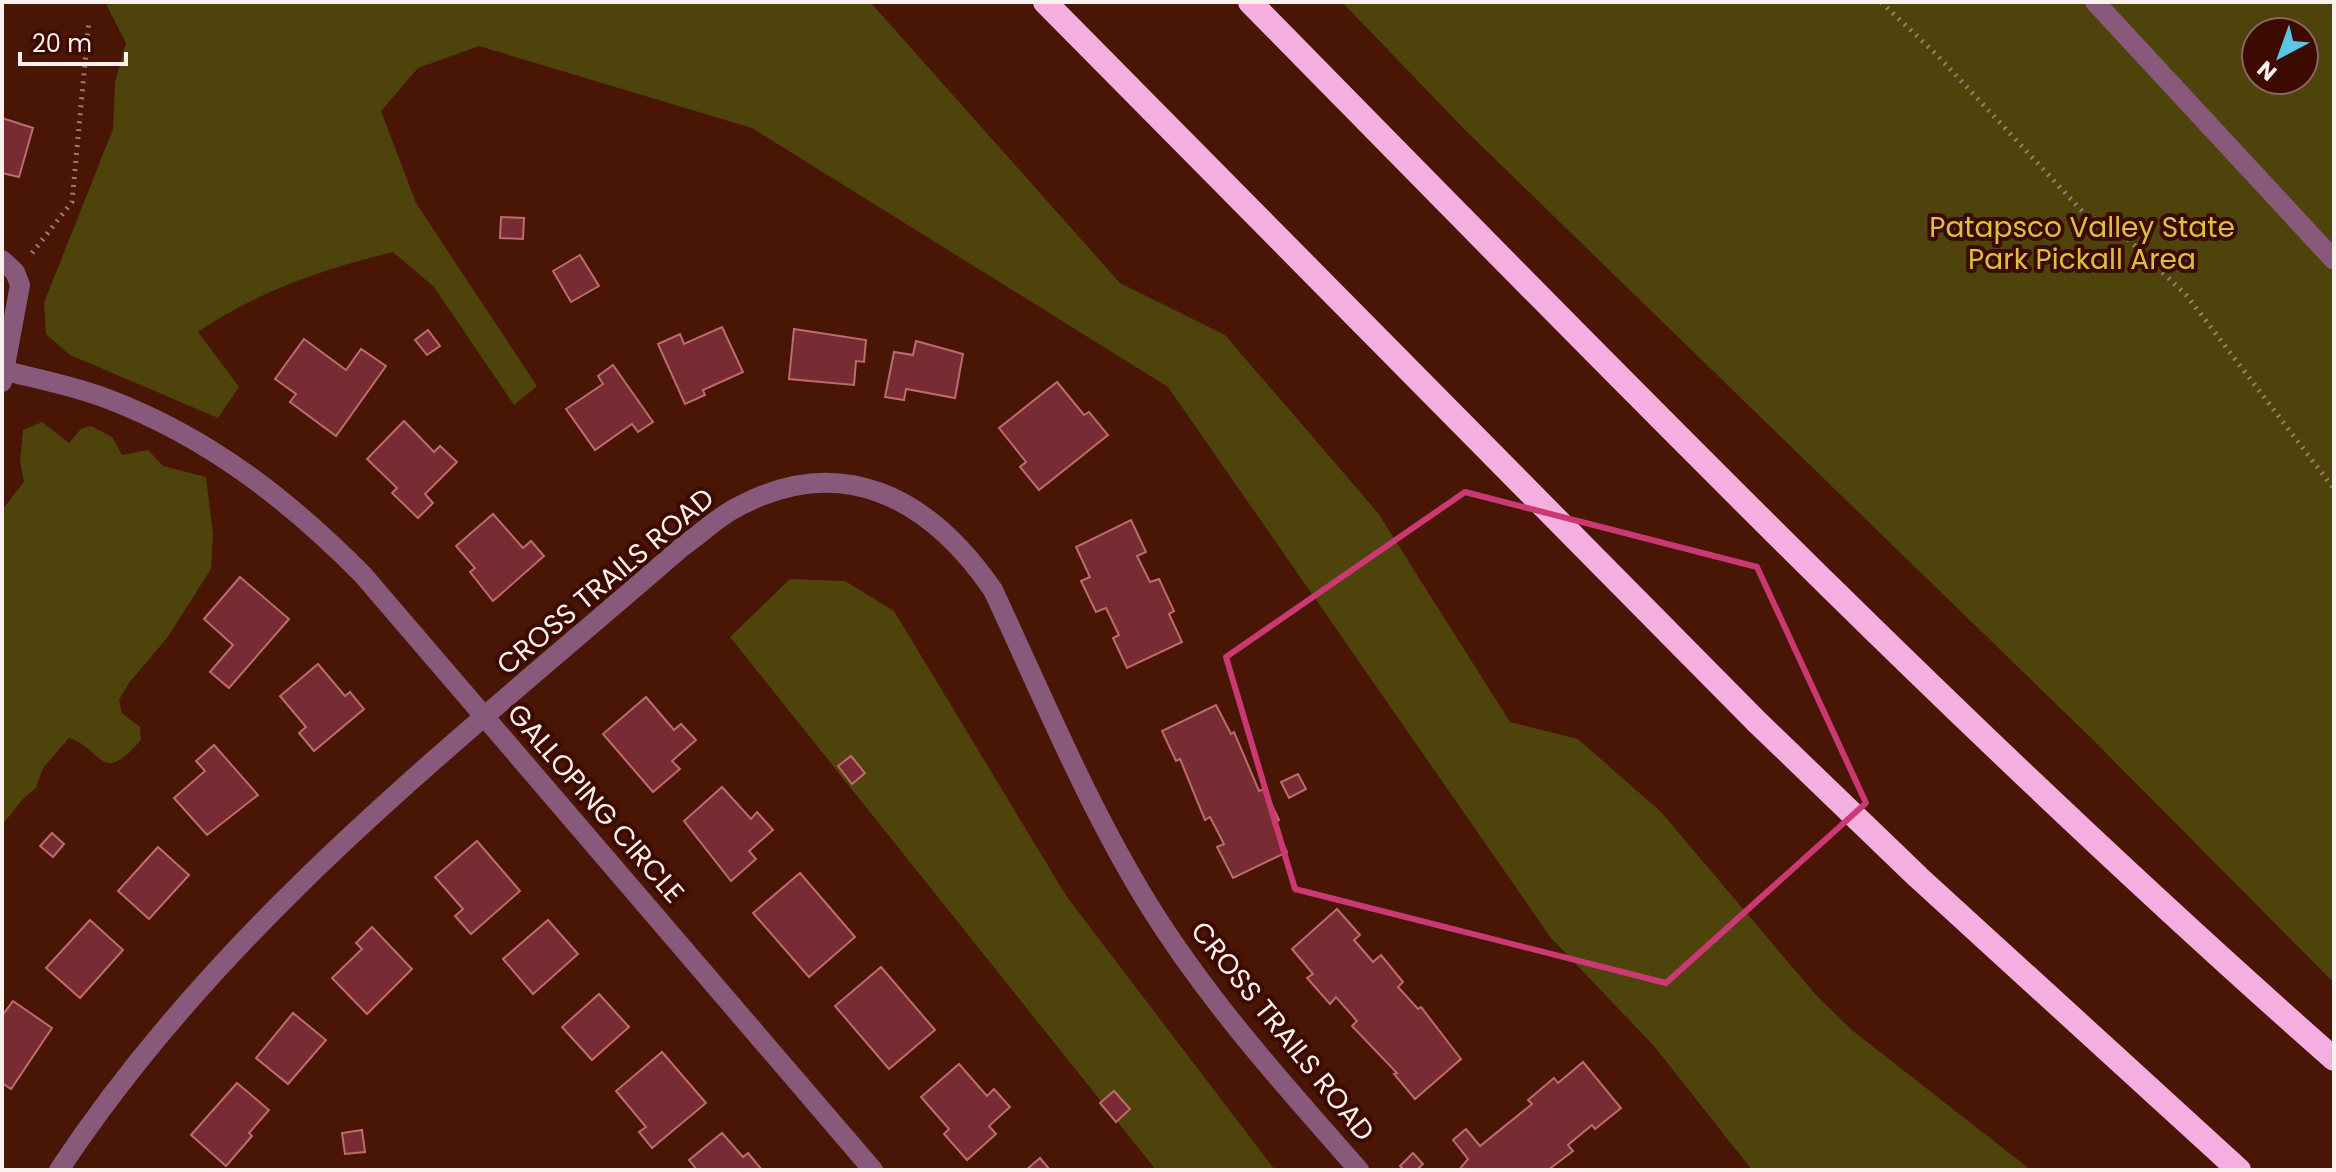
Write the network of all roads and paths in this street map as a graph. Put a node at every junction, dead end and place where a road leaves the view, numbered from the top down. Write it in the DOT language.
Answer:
graph roads {
  1 [pos="1045,2"];
  2 [pos="1250,2"];
  3 [pos="1881,2"];
  4 [pos="2095,2"];
  5 [pos="89,20"];
  6 [pos="2334,260"];
  7 [pos="8,266"];
  8 [pos="3,375"];
  9 [pos="2334,489"];
  10 [pos="486,717"];
  11 [pos="2334,1059"];
  12 [pos="59,1170"];
  13 [pos="873,1170"];
  14 [pos="1359,1170"];
  15 [pos="2239,1170"];
  1 -- 15 [label="highway"];
  2 -- 11 [label="highway"];
  3 -- 9 [label="path"];
  4 -- 6 [label="street"];
  5 -- 7 [label="path"];
  7 -- 8 [label="street"];
  8 -- 10 [label="street, GALLOPING CIRCLE"];
  10 -- 12 [label="street, CROSS TRAILS ROAD"];
  10 -- 13 [label="street, GALLOPING CIRCLE"];
  10 -- 14 [label="street, CROSS TRAILS ROAD"];
}
